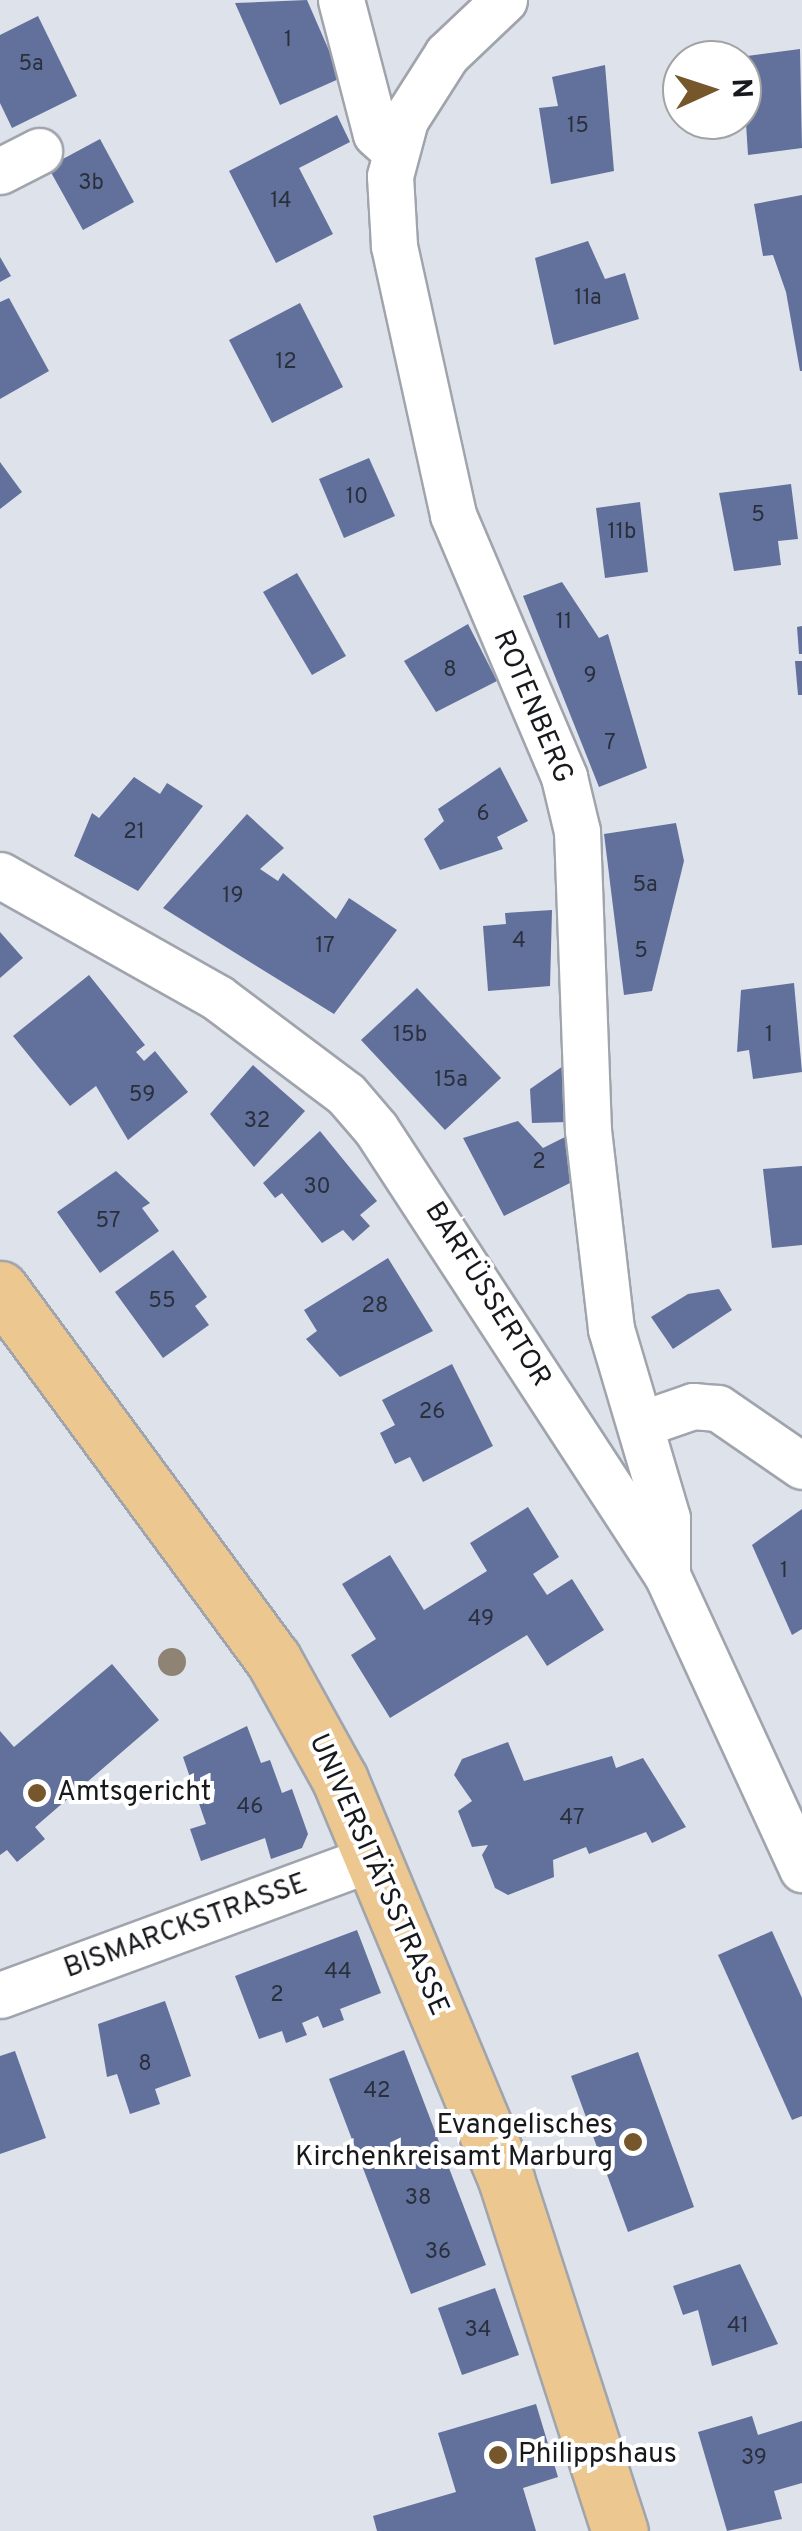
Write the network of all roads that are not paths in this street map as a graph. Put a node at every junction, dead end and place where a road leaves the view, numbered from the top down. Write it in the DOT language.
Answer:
graph roads {
  1 [pos="341,0"];
  2 [pos="504,0"];
  3 [pos="394,150"];
  4 [pos="0,875"];
  5 [pos="0,1290"];
  6 [pos="644,1423"];
  7 [pos="802,1466"];
  8 [pos="666,1575"];
  9 [pos="373,1858"];
  10 [pos="802,1869"];
  11 [pos="0,1995"];
  12 [pos="620,2531"];
  1 -- 3 [label="street"];
  2 -- 3 [label="street, ROTENBERG"];
  3 -- 6 [label="street, ROTENBERG"];
  4 -- 8 [label="street, BARFÜSSERTOR"];
  5 -- 9 [label="main road, UNIVERSITÄTSSTRASSE"];
  6 -- 7 [label="street"];
  6 -- 8 [label="street, ROTENBERG"];
  8 -- 10 [label="street, BARFÜSSERTOR"];
  9 -- 11 [label="street, BISMARCKSTRASSE"];
  9 -- 12 [label="main road, UNIVERSITÄTSSTRASSE"];
}
